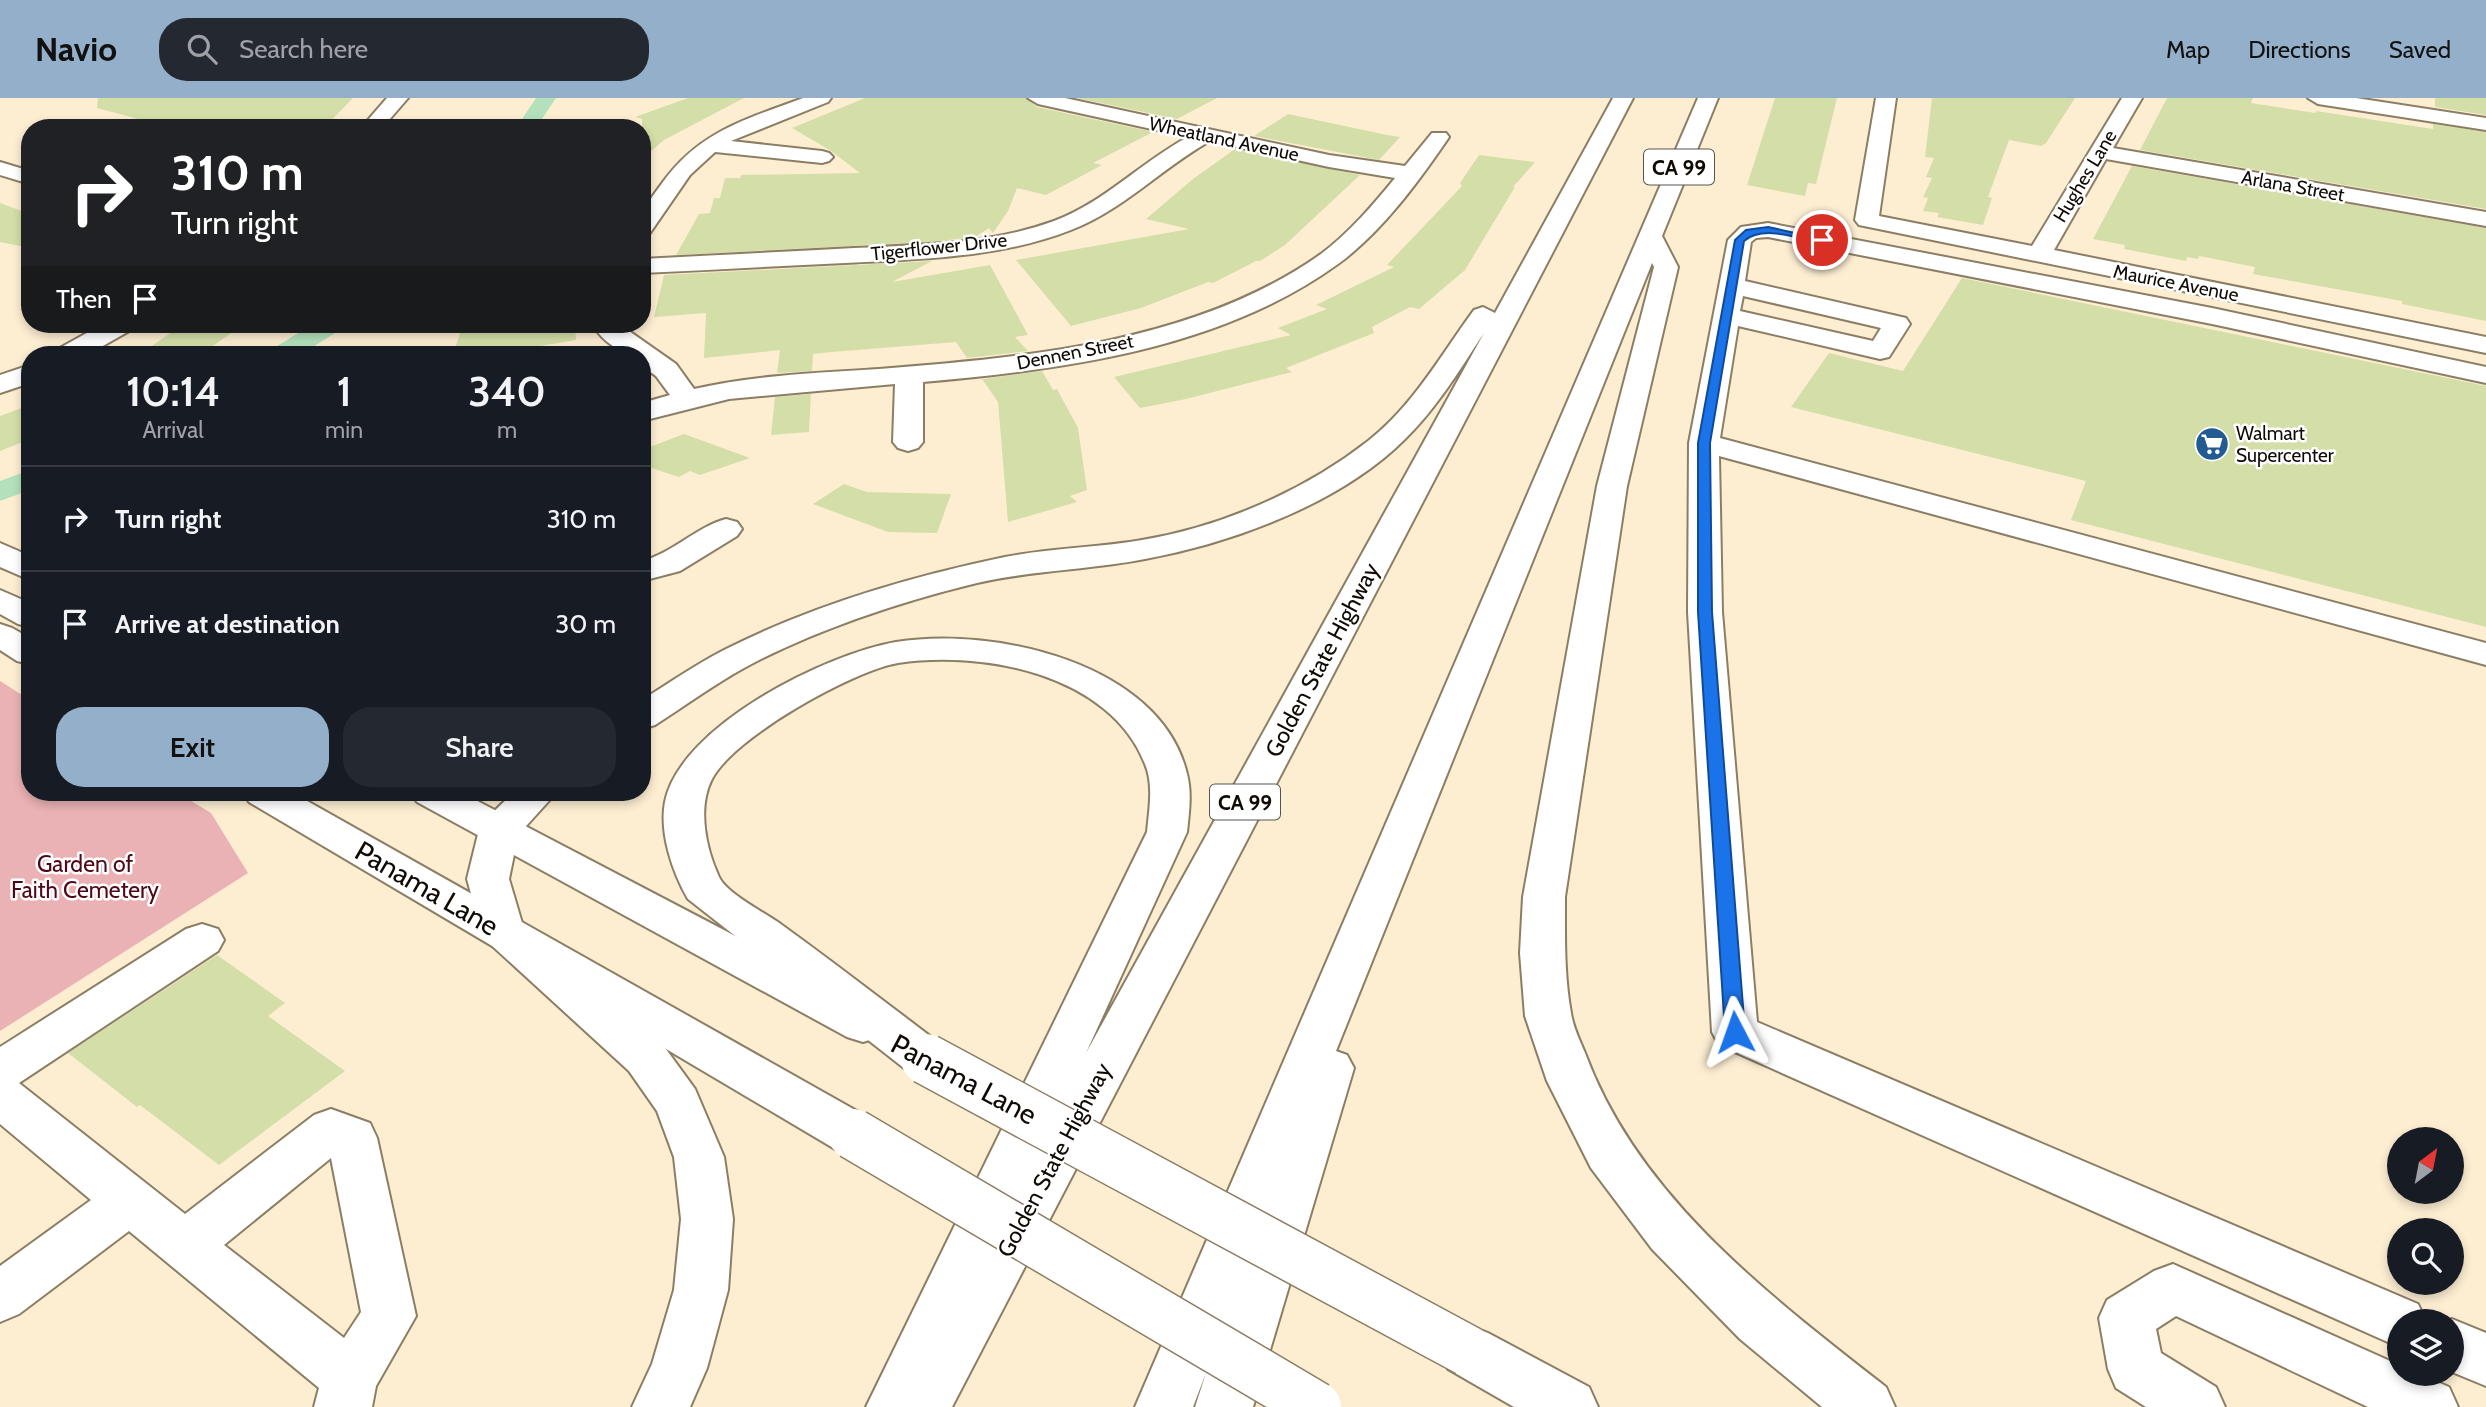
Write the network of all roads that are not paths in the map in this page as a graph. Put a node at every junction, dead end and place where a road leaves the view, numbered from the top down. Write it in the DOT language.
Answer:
graph roads {
  1 [pos="398,98"];
  2 [pos="766,98"];
  3 [pos="821,98"];
  4 [pos="1038,98"];
  5 [pos="1623,98"];
  6 [pos="1708,98"];
  7 [pos="1886,98"];
  8 [pos="2132,98"];
  9 [pos="2318,98"];
  10 [pos="800,106"];
  11 [pos="380,119"];
  12 [pos="2486,124"];
  13 [pos="1207,135"];
  14 [pos="1439,137"];
  15 [pos="711,145"];
  16 [pos="2100,152"];
  17 [pos="822,157"];
  18 [pos="21,163"];
  19 [pos="2,168"];
  20 [pos="1411,174"];
  21 [pos="21,175"];
  22 [pos="1569,197"];
  23 [pos="651,216"];
  24 [pos="2486,219"];
  25 [pos="1651,237"];
  26 [pos="2039,255"];
  27 [pos="651,266"];
  28 [pos="1732,286"];
  29 [pos="1726,316"];
  30 [pos="106,333"];
  31 [pos="613,333"];
  32 [pos="2486,345"];
  33 [pos="84,346"];
  34 [pos="631,346"];
  35 [pos="651,360"];
  36 [pos="909,375"];
  37 [pos="2486,375"];
  38 [pos="21,377"];
  39 [pos="0,385"];
  40 [pos="687,399"];
  41 [pos="651,409"];
  42 [pos="908,442"];
  43 [pos="1704,443"];
  44 [pos="726,528"];
  45 [pos="0,554"];
  46 [pos="21,565"];
  47 [pos="651,569"];
  48 [pos="0,600"];
  49 [pos="21,612"];
  50 [pos="0,635"];
  51 [pos="21,648"];
  52 [pos="2486,653"];
  53 [pos="651,711"];
  54 [pos="277,801"];
  55 [pos="446,801"];
  56 [pos="528,801"];
  57 [pos="499,830"];
  58 [pos="1402,840"];
  59 [pos="503,932"];
  60 [pos="202,940"];
  61 [pos="926,1059"];
  62 [pos="0,1072"];
  63 [pos="0,1096"];
  64 [pos="129,1200"];
  65 [pos="186,1244"];
  66 [pos="0,1297"];
  67 [pos="2387,1317"];
  68 [pos="2464,1350"];
  69 [pos="2486,1360"];
  70 [pos="346,1393"];
  71 [pos="661,1407"];
  72 [pos="895,1407"];
  73 [pos="922,1407"];
  74 [pos="1164,1407"];
  75 [pos="1224,1407"];
  76 [pos="1316,1407"];
  77 [pos="1569,1407"];
  78 [pos="1866,1407"];
  79 [pos="2196,1407"];
  80 [pos="2429,1407"];
  1 -- 11 [label="main road"];
  2 -- 10 [label="main road"];
  3 -- 10 [label="main road"];
  4 -- 13 [label="main road, Wheatland Avenue"];
  5 -- 22 [label="main road, Golden State Highway / CA 99"];
  6 -- 25 [label="main road, CA 99"];
  7 -- 26 [label="main road, Maurice Avenue"];
  8 -- 16 [label="main road, Hughes Lane"];
  9 -- 12 [label="main road"];
  10 -- 15 [label="main road"];
  13 -- 20 [label="main road, Wheatland Avenue"];
  13 -- 27 [label="main road, Tigerflower Drive"];
  14 -- 20 [label="main road, Dennen Street"];
  15 -- 17 [label="main road"];
  15 -- 23 [label="main road"];
  16 -- 24 [label="main road, Arlana Street"];
  16 -- 26 [label="main road, Hughes Lane"];
  18 -- 19 [label="main road"];
  19 -- 21 [label="main road"];
  20 -- 36 [label="main road, Dennen Street"];
  22 -- 53 [label="main road"];
  22 -- 73 [label="main road, Golden State Highway / CA 99"];
  25 -- 58 [label="main road, CA 99"];
  25 -- 78 [label="main road"];
  26 -- 32 [label="main road, Maurice Avenue"];
  28 -- 29 [label="main road"];
  28 -- 29 [label="main road"];
  28 -- 37 [label="main road"];
  29 -- 43 [label="main road"];
  30 -- 33 [label="main road"];
  31 -- 34 [label="main road"];
  35 -- 40 [label="main road"];
  36 -- 40 [label="main road, Dennen Street"];
  36 -- 42 [label="main road"];
  38 -- 39 [label="main road"];
  40 -- 41 [label="main road, Dennen Street"];
  43 -- 52 [label="main road"];
  43 -- 67 [label="main road"];
  44 -- 47 [label="main road"];
  45 -- 46 [label="main road"];
  48 -- 49 [label="main road"];
  50 -- 51 [label="main road"];
  54 -- 59 [label="main road, Panama Lane"];
  55 -- 57 [label="main road, Panama Lane"];
  56 -- 57 [label="main road"];
  57 -- 59 [label="main road"];
  57 -- 61 [label="main road, Panama Lane"];
  58 -- 74 [label="main road, CA 99"];
  58 -- 75 [label="main road"];
  59 -- 71 [label="main road"];
  59 -- 76 [label="main road, Panama Lane, bridge"];
  60 -- 62 [label="main road"];
  61 -- 72 [label="main road"];
  61 -- 77 [label="main road, Panama Lane, bridge"];
  63 -- 64 [label="main road"];
  64 -- 65 [label="main road"];
  64 -- 66 [label="main road"];
  65 -- 70 [label="main road"];
  65 -- 70 [label="main road"];
  68 -- 69 [label="main road"];
  79 -- 80 [label="main road"];
}
